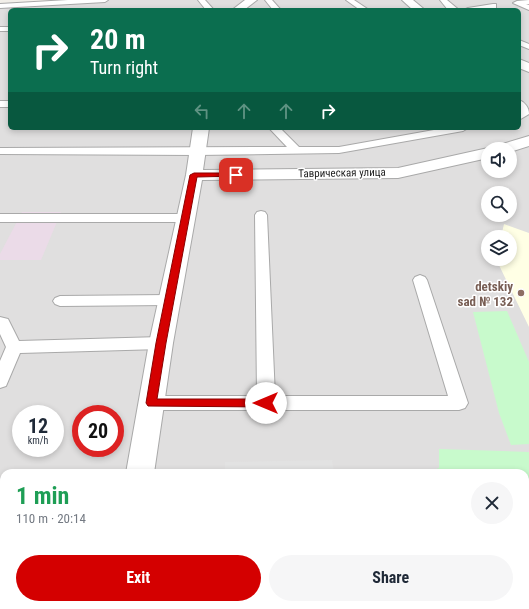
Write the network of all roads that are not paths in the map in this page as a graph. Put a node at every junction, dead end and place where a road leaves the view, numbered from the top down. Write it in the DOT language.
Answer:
graph roads {
  1 [pos="105,0"];
  2 [pos="201,0"];
  3 [pos="252,0"];
  4 [pos="268,0"];
  5 [pos="348,0"];
  6 [pos="406,0"];
  7 [pos="443,0"];
  8 [pos="529,2"];
  9 [pos="0,6"];
  10 [pos="493,6"];
  11 [pos="208,8"];
  12 [pos="241,8"];
  13 [pos="275,8"];
  14 [pos="362,8"];
  15 [pos="417,8"];
  16 [pos="451,8"];
  17 [pos="480,8"];
  18 [pos="529,8"];
  19 [pos="521,105"];
  20 [pos="521,115"];
  21 [pos="201,130"];
  22 [pos="276,130"];
  23 [pos="452,130"];
  24 [pos="529,141"];
  25 [pos="517,145"];
  26 [pos="0,150"];
  27 [pos="296,151"];
  28 [pos="197,152"];
  29 [pos="481,155"];
  30 [pos="194,175"];
  31 [pos="261,215"];
  32 [pos="0,218"];
  33 [pos="185,218"];
  34 [pos="420,280"];
  35 [pos="169,300"];
  36 [pos="60,301"];
  37 [pos="0,322"];
  38 [pos="161,343"];
  39 [pos="14,348"];
  40 [pos="0,382"];
  41 [pos="152,403"];
  42 [pos="266,403"];
  43 [pos="141,469"];
  1 -- 9 [label="lane"];
  2 -- 11 [label="lane"];
  3 -- 12 [label="street"];
  4 -- 13 [label="lane"];
  5 -- 14 [label="lane"];
  6 -- 15 [label="street"];
  7 -- 16 [label="lane"];
  8 -- 18 [label="lane"];
  10 -- 17 [label="lane"];
  19 -- 20 [label="lane"];
  21 -- 28 [label="street"];
  22 -- 27 [label="lane"];
  23 -- 27 [label="lane"];
  24 -- 25 [label="street"];
  26 -- 28 [label="lane"];
  27 -- 28 [label="lane"];
  28 -- 30 [label="street"];
  29 -- 30 [label="street, Таврическая улица"];
  30 -- 33 [label="street"];
  31 -- 42 [label="lane"];
  32 -- 33 [label="lane"];
  33 -- 35 [label="street"];
  34 -- 42 [label="lane"];
  35 -- 36 [label="lane"];
  35 -- 38 [label="street"];
  37 -- 39 [label="lane"];
  38 -- 39 [label="lane"];
  38 -- 41 [label="street"];
  39 -- 40 [label="lane"];
  41 -- 42 [label="lane"];
  41 -- 43 [label="street"];
}
